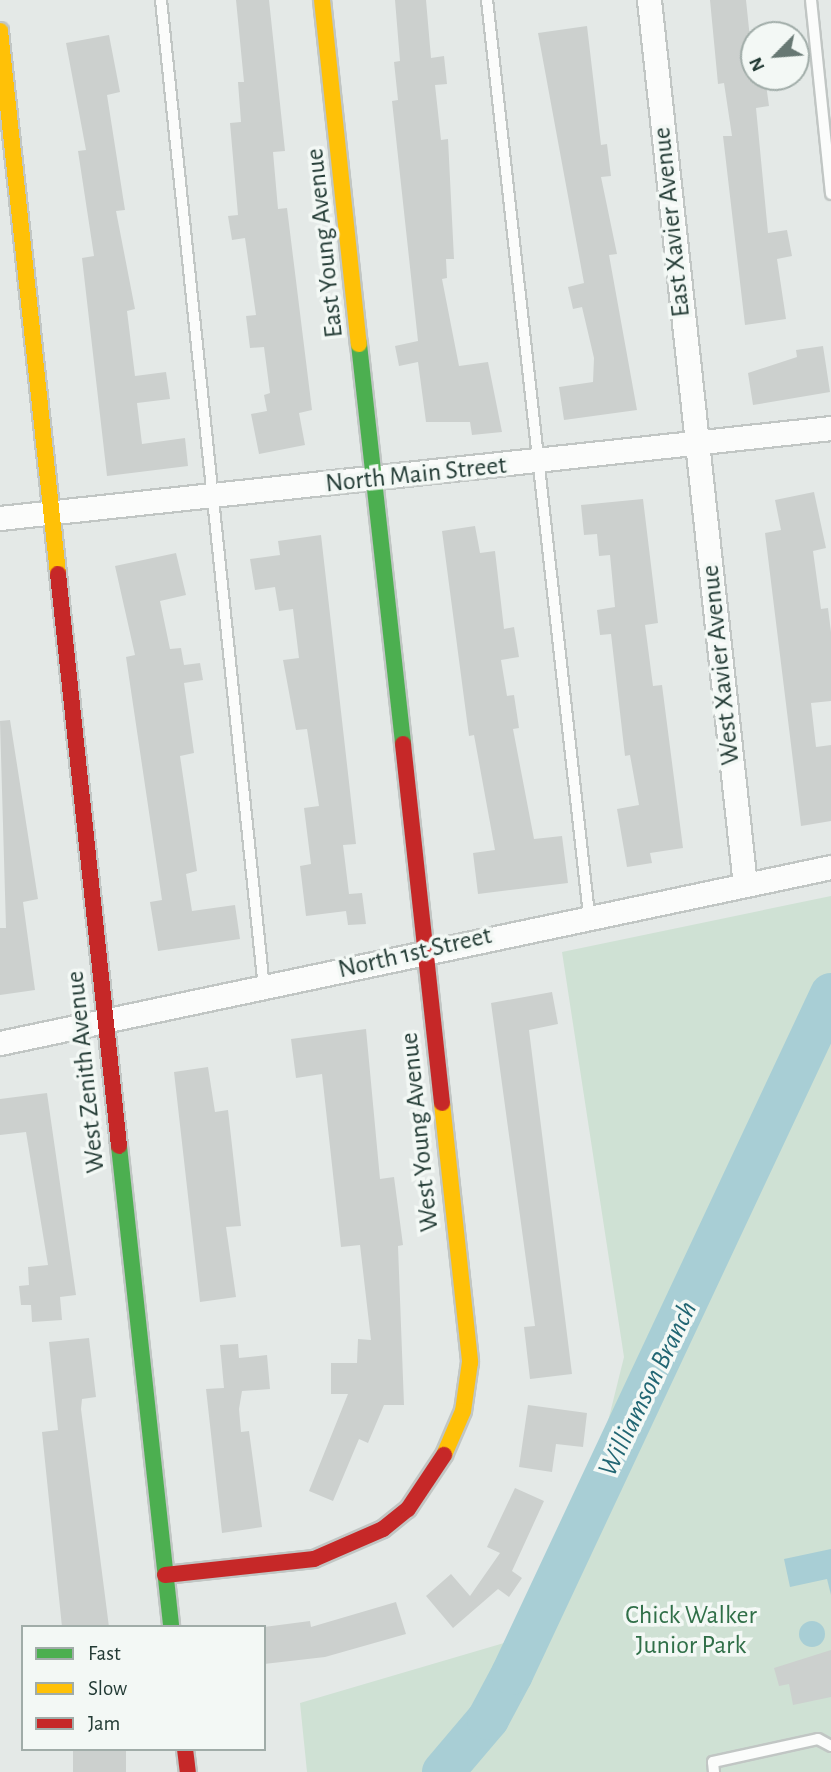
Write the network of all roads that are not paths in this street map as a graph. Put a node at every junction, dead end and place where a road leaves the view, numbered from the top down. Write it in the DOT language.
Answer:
graph roads {
  1 [pos="161,0"];
  2 [pos="322,0"];
  3 [pos="487,0"];
  4 [pos="649,0"];
  5 [pos="811,0"];
  6 [pos="0,31"];
  7 [pos="831,194"];
  8 [pos="831,428"];
  9 [pos="696,445"];
  10 [pos="540,462"];
  11 [pos="376,480"];
  12 [pos="213,496"];
  13 [pos="53,512"];
  14 [pos="0,518"];
  15 [pos="831,867"];
  16 [pos="745,885"];
  17 [pos="589,915"];
  18 [pos="424,949"];
  19 [pos="264,988"];
  20 [pos="104,1019"];
  21 [pos="0,1043"];
  22 [pos="165,1575"];
  23 [pos="171,1625"];
  24 [pos="831,1746"];
  25 [pos="185,1751"];
  26 [pos="188,1772"];
  27 [pos="714,1772"];
  1 -- 12 [label="lane"];
  2 -- 11 [label="street, East Young Avenue"];
  3 -- 10 [label="lane"];
  4 -- 9 [label="street, East Xavier Avenue"];
  5 -- 7 [label="lane"];
  6 -- 13 [label="street, West Zenith Avenue"];
  8 -- 9 [label="street, North Main Street"];
  9 -- 10 [label="street, North Main Street"];
  9 -- 16 [label="street, West Xavier Avenue"];
  10 -- 11 [label="street, North Main Street"];
  10 -- 17 [label="lane"];
  11 -- 12 [label="street, North Main Street"];
  11 -- 18 [label="street, West Young Avenue"];
  12 -- 13 [label="street, North Main Street"];
  12 -- 19 [label="lane"];
  13 -- 14 [label="street, North Main Street"];
  13 -- 20 [label="street, West Zenith Avenue"];
  15 -- 16 [label="street, North 1st Street"];
  16 -- 17 [label="street, North 1st Street"];
  17 -- 18 [label="street, North 1st Street"];
  18 -- 19 [label="street, North 1st Street"];
  18 -- 22 [label="street, West Young Avenue"];
  19 -- 20 [label="street, North 1st Street"];
  20 -- 21 [label="street, North 1st Street"];
  20 -- 22 [label="street, West Zenith Avenue"];
  22 -- 23 [label="street, West Zenith Avenue"];
  24 -- 27 [label="lane"];
  25 -- 26 [label="street"];
}
